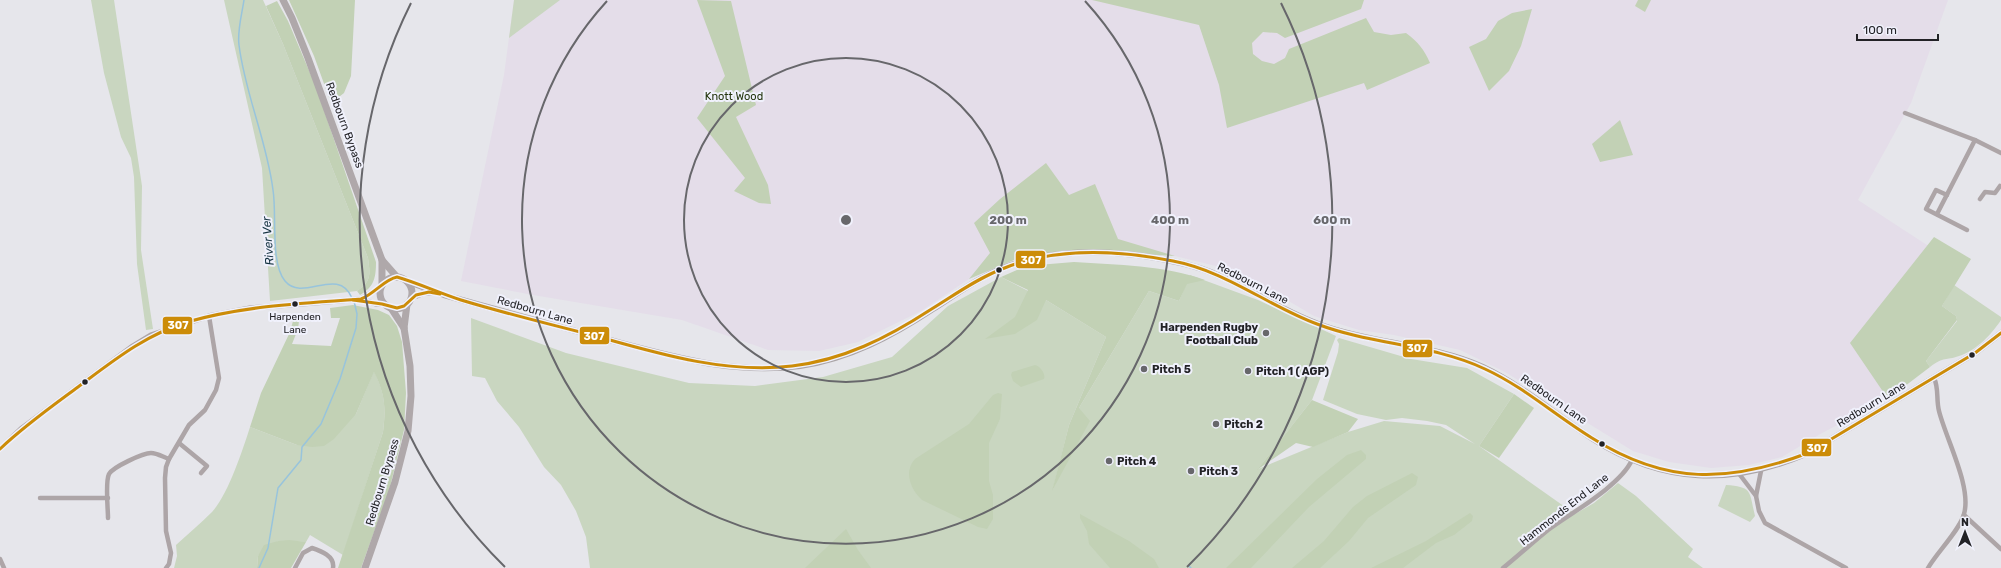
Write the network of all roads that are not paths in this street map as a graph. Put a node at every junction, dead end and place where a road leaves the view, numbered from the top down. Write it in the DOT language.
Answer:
graph roads {
  1 [pos="283,0"];
  2 [pos="1905,113"];
  3 [pos="1975,140"];
  4 [pos="2001,153"];
  5 [pos="2000,186"];
  6 [pos="1947,195"];
  7 [pos="1980,199"];
  8 [pos="1937,214"];
  9 [pos="1967,230"];
  10 [pos="382,260"];
  11 [pos="397,277"];
  12 [pos="406,281"];
  13 [pos="381,286"];
  14 [pos="435,292"];
  15 [pos="358,300"];
  16 [pos="409,301"];
  17 [pos="384,304"];
  18 [pos="391,308"];
  19 [pos="209,316"];
  20 [pos="404,328"];
  21 [pos="2001,333"];
  22 [pos="1934,378"];
  23 [pos="179,443"];
  24 [pos="0,449"];
  25 [pos="169,459"];
  26 [pos="1632,460"];
  27 [pos="1761,471"];
  28 [pos="201,473"];
  29 [pos="1740,475"];
  30 [pos="1756,496"];
  31 [pos="40,498"];
  32 [pos="108,498"];
  33 [pos="1964,515"];
  34 [pos="108,518"];
  35 [pos="2001,549"];
  36 [pos="166,568"];
  37 [pos="295,568"];
  38 [pos="333,568"];
  39 [pos="365,568"];
  40 [pos="1503,568"];
  41 [pos="1846,568"];
  42 [pos="1928,568"];
  1 -- 10 [label="main road, Redbourn Bypass"];
  2 -- 3 [label="street"];
  3 -- 4 [label="street"];
  3 -- 6 [label="street"];
  5 -- 7 [label="street"];
  6 -- 8 [label="street"];
  6 -- 8 [label="street"];
  8 -- 9 [label="street"];
  10 -- 11 [label="main road, Redbourn Bypass"];
  10 -- 13 [label="main road, Redbourn Bypass"];
  11 -- 12 [label="main road"];
  11 -- 13 [label="main road"];
  12 -- 14 [label="main road, Redbourn Lane"];
  12 -- 16 [label="main road"];
  13 -- 15 [label="street"];
  13 -- 17 [label="main road"];
  14 -- 16 [label="main road, Redbourn Lane"];
  14 -- 26 [label="main road, Redbourn Lane"];
  15 -- 17 [label="street"];
  15 -- 19 [label="street"];
  16 -- 18 [label="main road"];
  16 -- 20 [label="main road, Redbourn Bypass"];
  17 -- 18 [label="main road"];
  18 -- 20 [label="main road, Redbourn Bypass"];
  19 -- 23 [label="street"];
  19 -- 24 [label="street"];
  20 -- 39 [label="main road, Redbourn Bypass"];
  21 -- 22 [label="main road, Redbourn Lane"];
  22 -- 27 [label="main road, Redbourn Lane"];
  22 -- 33 [label="street"];
  23 -- 25 [label="street"];
  23 -- 28 [label="street"];
  25 -- 32 [label="street"];
  25 -- 36 [label="street"];
  26 -- 29 [label="main road, Redbourn Lane"];
  26 -- 40 [label="street, Hammonds End Lane"];
  27 -- 29 [label="main road, Redbourn Lane"];
  27 -- 30 [label="street"];
  29 -- 30 [label="street"];
  30 -- 41 [label="street"];
  31 -- 32 [label="street"];
  32 -- 34 [label="street"];
  33 -- 35 [label="street"];
  33 -- 42 [label="street"];
  37 -- 38 [label="street"];
}
